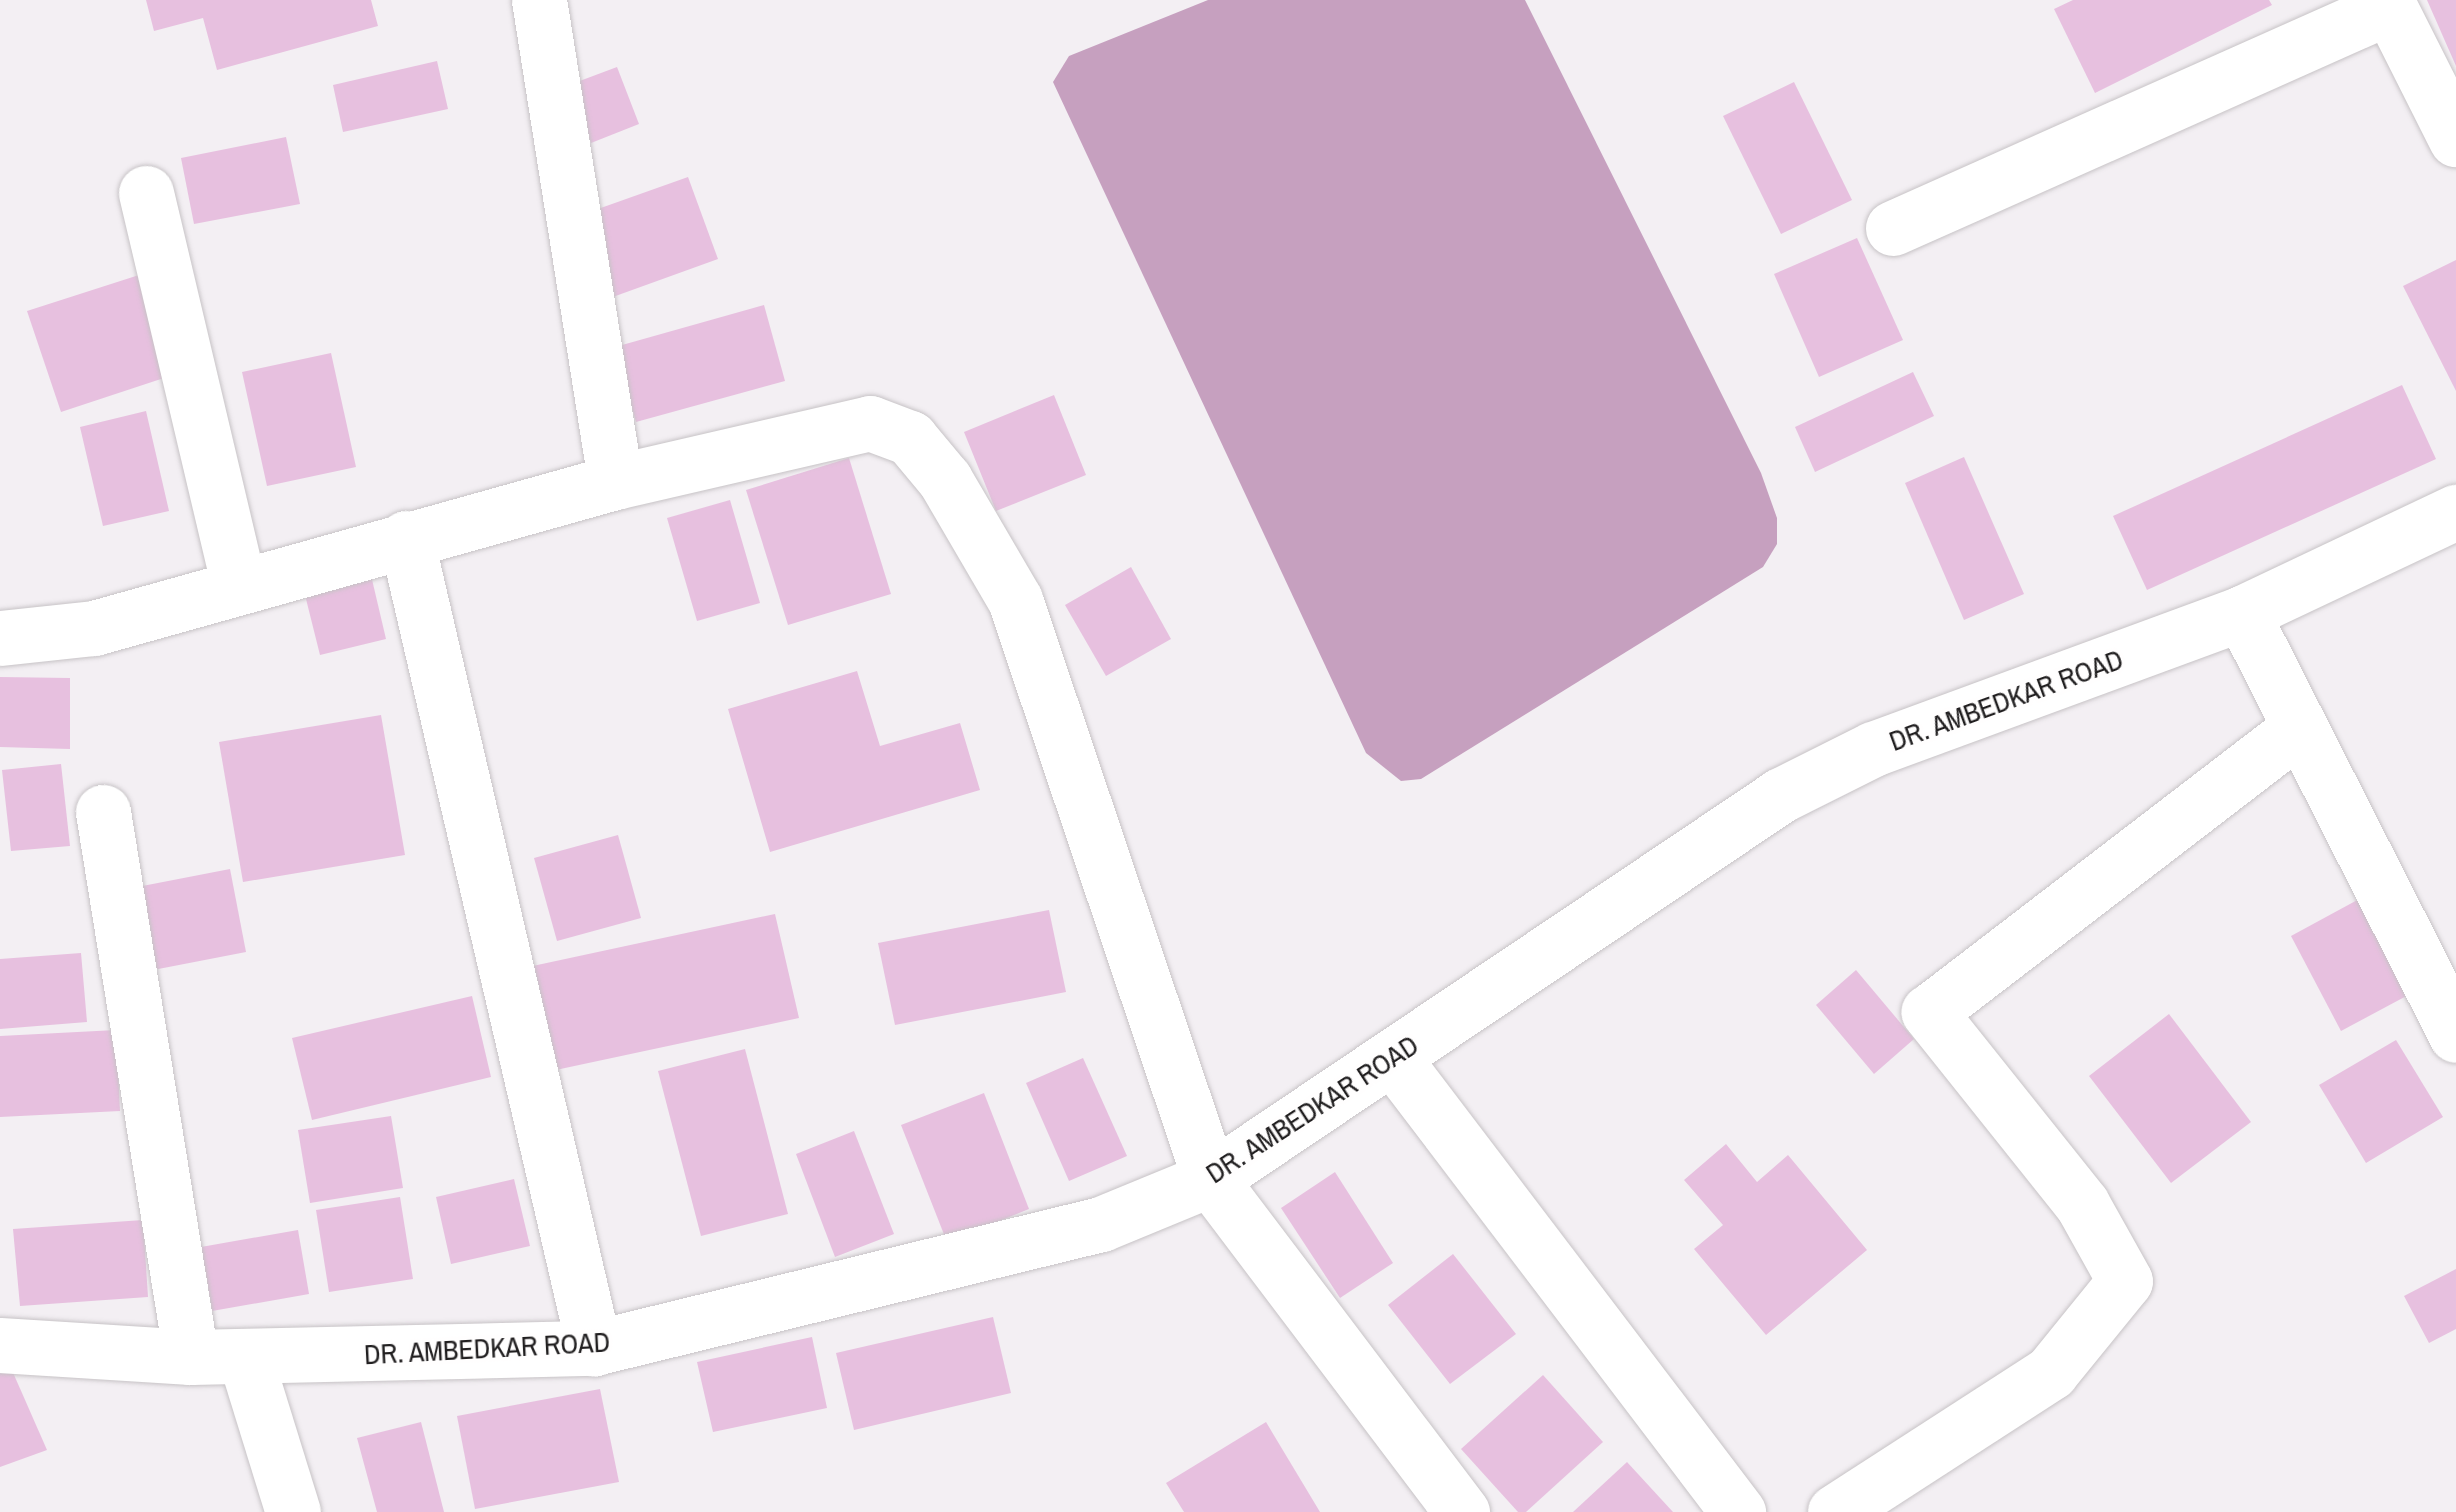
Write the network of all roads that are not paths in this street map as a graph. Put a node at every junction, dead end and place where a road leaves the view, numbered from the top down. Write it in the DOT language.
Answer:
graph roads {
  1 [pos="539,0"];
  2 [pos="2387,4"];
  3 [pos="2456,139"];
  4 [pos="146,194"];
  5 [pos="1893,228"];
  6 [pos="615,482"];
  7 [pos="2456,512"];
  8 [pos="406,538"];
  9 [pos="239,586"];
  10 [pos="2242,612"];
  11 [pos="0,638"];
  12 [pos="2299,728"];
  13 [pos="102,812"];
  14 [pos="2456,1035"];
  15 [pos="1392,1057"];
  16 [pos="1210,1179"];
  17 [pos="0,1345"];
  18 [pos="594,1348"];
  19 [pos="191,1357"];
  20 [pos="244,1357"];
  21 [pos="1442,1504"];
  22 [pos="293,1512"];
  23 [pos="1738,1512"];
  24 [pos="1835,1512"];
  1 -- 6 [label="street"];
  2 -- 3 [label="street"];
  2 -- 5 [label="street"];
  4 -- 9 [label="street"];
  6 -- 8 [label="street"];
  6 -- 16 [label="street"];
  7 -- 10 [label="street, DR. AMBEDKAR ROAD"];
  8 -- 9 [label="street"];
  8 -- 18 [label="street"];
  9 -- 11 [label="street"];
  10 -- 12 [label="street"];
  10 -- 15 [label="street, DR. AMBEDKAR ROAD"];
  12 -- 14 [label="street"];
  12 -- 24 [label="street"];
  13 -- 19 [label="street"];
  15 -- 16 [label="street, DR. AMBEDKAR ROAD"];
  15 -- 23 [label="street"];
  16 -- 18 [label="street, DR. AMBEDKAR ROAD"];
  16 -- 21 [label="street"];
  17 -- 19 [label="street, DR. AMBEDKAR ROAD"];
  18 -- 20 [label="street, DR. AMBEDKAR ROAD"];
  19 -- 20 [label="street, DR. AMBEDKAR ROAD"];
  20 -- 22 [label="street"];
}
